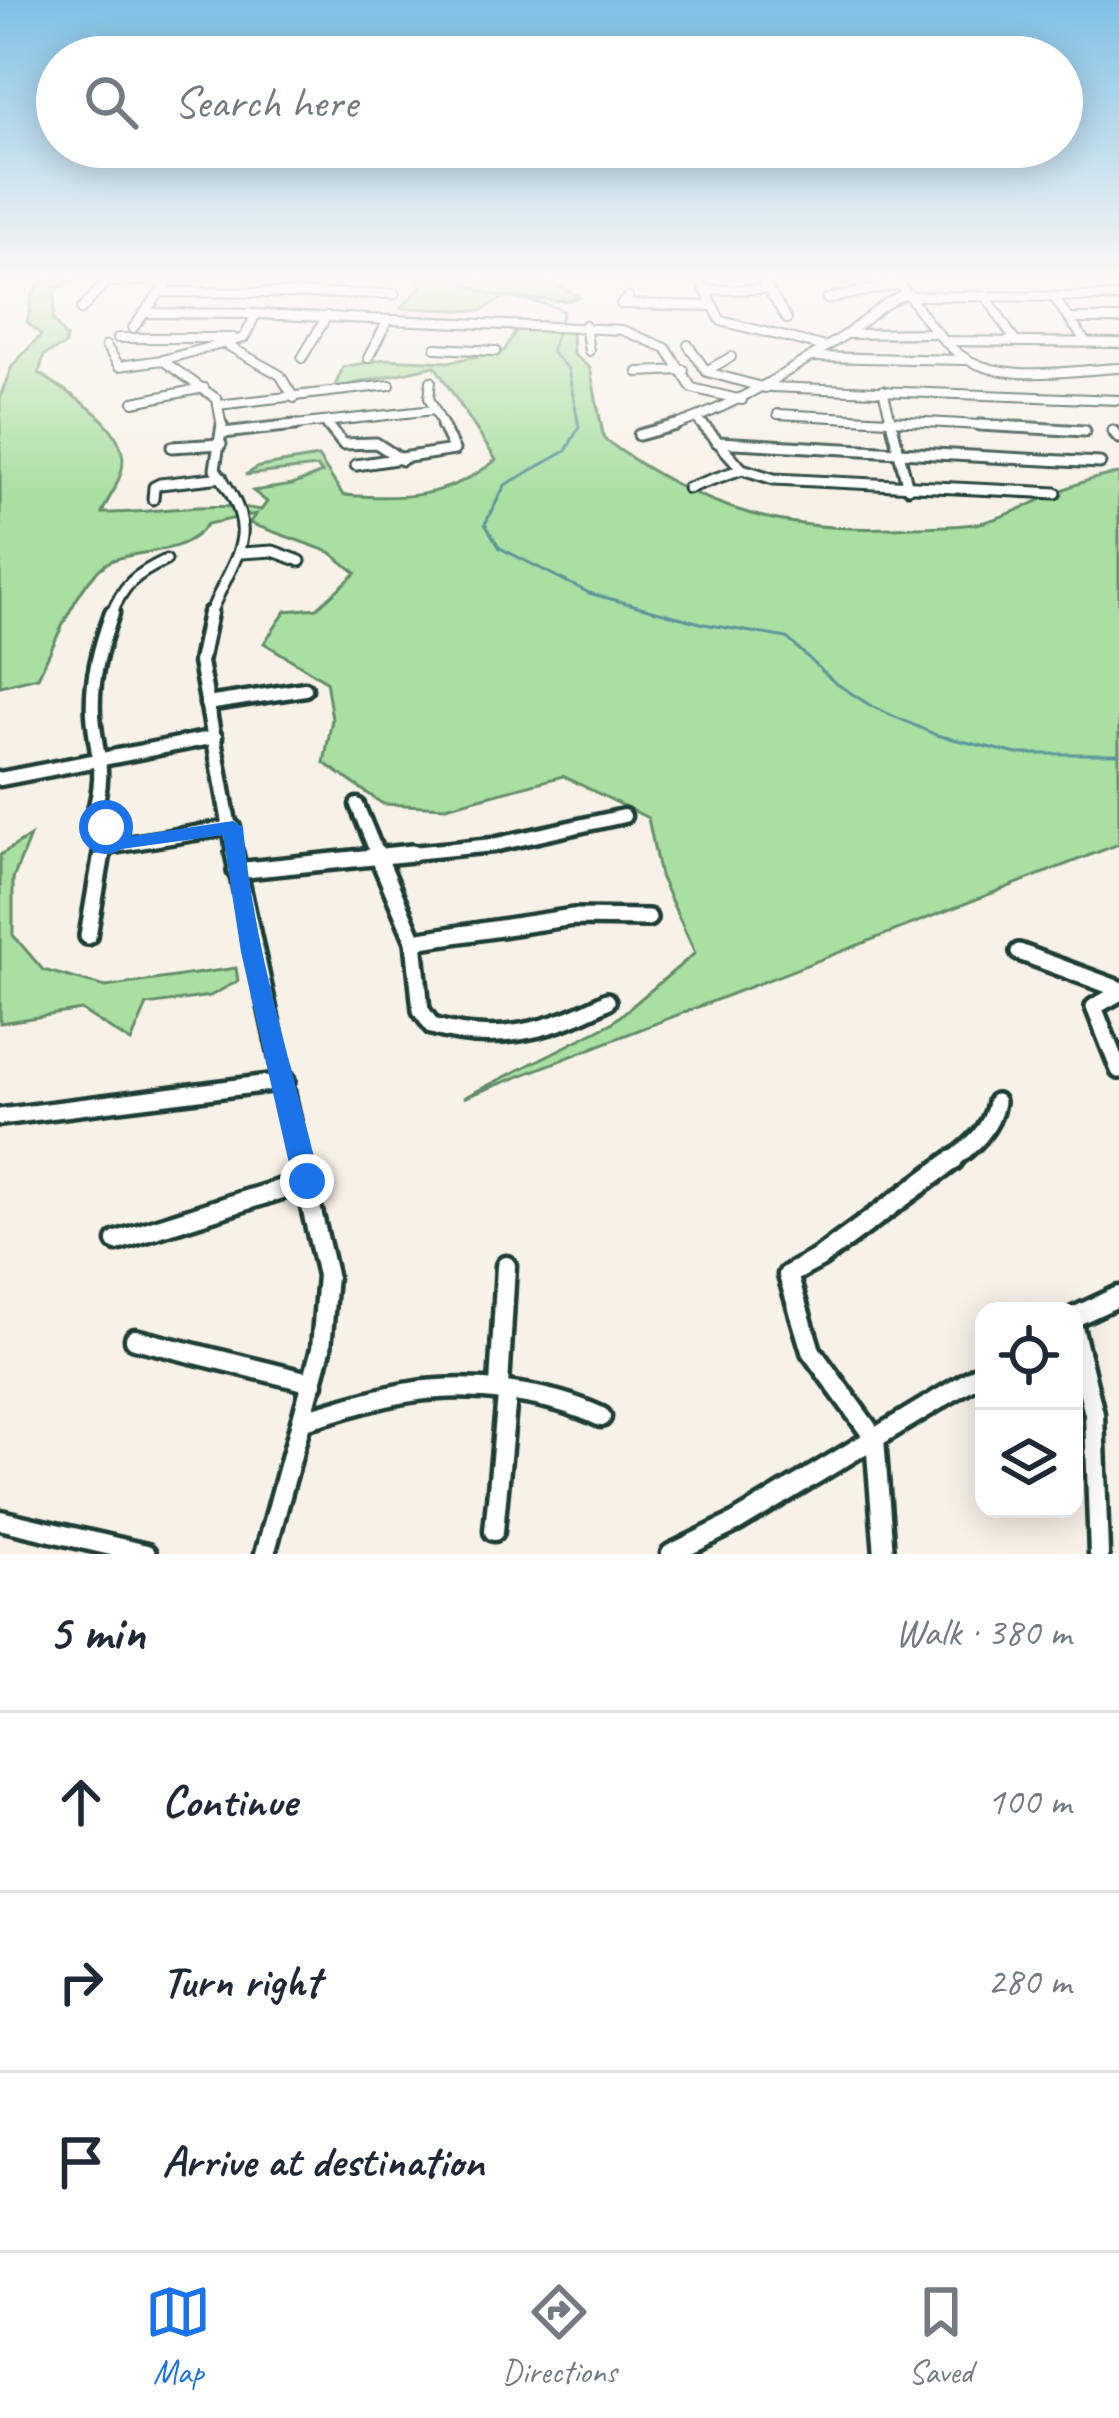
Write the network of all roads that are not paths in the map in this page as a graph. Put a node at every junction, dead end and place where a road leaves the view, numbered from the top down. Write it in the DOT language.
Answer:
graph roads {
  1 [pos="110,353"];
  2 [pos="191,353"];
  3 [pos="247,353"];
  4 [pos="305,353"];
  5 [pos="371,353"];
  6 [pos="666,353"];
  7 [pos="693,353"];
  8 [pos="818,353"];
  9 [pos="958,353"];
  10 [pos="731,357"];
  11 [pos="812,357"];
  12 [pos="302,358"];
  13 [pos="368,358"];
  14 [pos="162,360"];
  15 [pos="966,360"];
  16 [pos="985,366"];
  17 [pos="1119,368"];
  18 [pos="684,370"];
  19 [pos="706,371"];
  20 [pos="638,372"];
  21 [pos="431,381"];
  22 [pos="931,384"];
  23 [pos="390,386"];
  24 [pos="768,387"];
  25 [pos="205,388"];
  26 [pos="883,390"];
  27 [pos="996,391"];
  28 [pos="294,398"];
  29 [pos="742,400"];
  30 [pos="1119,400"];
  31 [pos="134,402"];
  32 [pos="218,405"];
  33 [pos="434,410"];
  34 [pos="778,414"];
  35 [pos="698,420"];
  36 [pos="891,420"];
  37 [pos="325,422"];
  38 [pos="1085,431"];
  39 [pos="639,436"];
  40 [pos="222,439"];
  41 [pos="717,442"];
  42 [pos="172,447"];
  43 [pos="897,452"];
  44 [pos="402,460"];
  45 [pos="1100,464"];
  46 [pos="356,465"];
  47 [pos="742,469"];
  48 [pos="223,477"];
  49 [pos="688,488"];
  50 [pos="908,488"];
  51 [pos="1056,493"];
  52 [pos="153,499"];
  53 [pos="241,553"];
  54 [pos="166,560"];
  55 [pos="300,561"];
  56 [pos="305,689"];
  57 [pos="207,704"];
  58 [pos="215,736"];
  59 [pos="99,759"];
  60 [pos="0,778"];
  61 [pos="357,805"];
  62 [pos="624,816"];
  63 [pos="233,827"];
  64 [pos="101,848"];
  65 [pos="375,858"];
  66 [pos="236,871"];
  67 [pos="648,918"];
  68 [pos="88,936"];
  69 [pos="414,941"];
  70 [pos="1018,952"];
  71 [pos="1119,991"];
  72 [pos="607,1001"];
  73 [pos="1119,1070"];
  74 [pos="286,1082"];
  75 [pos="996,1102"];
  76 [pos="0,1117"];
  77 [pos="307,1181"];
  78 [pos="117,1241"];
  79 [pos="506,1266"];
  80 [pos="1119,1296"];
  81 [pos="1083,1313"];
  82 [pos="135,1339"];
  83 [pos="1083,1368"];
  84 [pos="975,1378"];
  85 [pos="313,1383"];
  86 [pos="507,1396"];
  87 [pos="601,1418"];
  88 [pos="303,1420"];
  89 [pos="875,1439"];
  90 [pos="0,1520"];
  91 [pos="494,1531"];
  92 [pos="146,1554"];
  93 [pos="266,1554"];
  94 [pos="671,1554"];
  95 [pos="884,1554"];
  96 [pos="1099,1554"];
  1 -- 14 [label="street"];
  2 -- 14 [label="street"];
  3 -- 28 [label="street"];
  4 -- 12 [label="street"];
  5 -- 13 [label="street"];
  6 -- 18 [label="street"];
  7 -- 19 [label="street"];
  8 -- 11 [label="street"];
  9 -- 15 [label="street"];
  10 -- 19 [label="street"];
  11 -- 15 [label="street"];
  11 -- 24 [label="street"];
  14 -- 25 [label="street"];
  15 -- 16 [label="street"];
  16 -- 17 [label="street"];
  16 -- 27 [label="street"];
  18 -- 20 [label="street"];
  18 -- 29 [label="street"];
  19 -- 24 [label="street"];
  21 -- 33 [label="street"];
  22 -- 27 [label="street"];
  23 -- 28 [label="street"];
  24 -- 26 [label="street"];
  24 -- 29 [label="street"];
  25 -- 31 [label="street"];
  25 -- 32 [label="street"];
  26 -- 27 [label="street"];
  26 -- 36 [label="street"];
  27 -- 30 [label="street"];
  28 -- 32 [label="street"];
  29 -- 35 [label="street"];
  32 -- 40 [label="street"];
  33 -- 37 [label="street"];
  33 -- 44 [label="street"];
  34 -- 36 [label="street"];
  35 -- 39 [label="street"];
  35 -- 41 [label="street"];
  36 -- 38 [label="street"];
  36 -- 43 [label="street"];
  37 -- 40 [label="street"];
  37 -- 44 [label="street"];
  40 -- 42 [label="street"];
  40 -- 48 [label="street"];
  41 -- 43 [label="street"];
  41 -- 47 [label="street"];
  43 -- 45 [label="street"];
  43 -- 50 [label="street"];
  44 -- 46 [label="street"];
  47 -- 49 [label="street"];
  47 -- 50 [label="street"];
  48 -- 52 [label="street"];
  48 -- 53 [label="street"];
  50 -- 51 [label="street"];
  53 -- 55 [label="street"];
  53 -- 57 [label="street"];
  54 -- 59 [label="street"];
  56 -- 57 [label="street"];
  57 -- 58 [label="street"];
  58 -- 59 [label="street"];
  58 -- 63 [label="street"];
  59 -- 60 [label="street"];
  59 -- 64 [label="street"];
  61 -- 65 [label="street"];
  62 -- 65 [label="street"];
  63 -- 64 [label="street"];
  63 -- 66 [label="street"];
  64 -- 68 [label="street"];
  65 -- 66 [label="street"];
  65 -- 69 [label="street"];
  66 -- 74 [label="street"];
  67 -- 69 [label="street"];
  69 -- 72 [label="street"];
  70 -- 71 [label="street"];
  71 -- 73 [label="street"];
  74 -- 76 [label="street"];
  74 -- 77 [label="street"];
  75 -- 89 [label="street"];
  77 -- 78 [label="street"];
  77 -- 85 [label="street"];
  79 -- 86 [label="street"];
  80 -- 81 [label="street"];
  82 -- 85 [label="street"];
  83 -- 96 [label="street"];
  84 -- 89 [label="street"];
  85 -- 88 [label="street"];
  86 -- 87 [label="street"];
  86 -- 88 [label="street"];
  86 -- 91 [label="street"];
  88 -- 93 [label="street"];
  89 -- 94 [label="street"];
  89 -- 95 [label="street"];
  90 -- 92 [label="street"];
}
